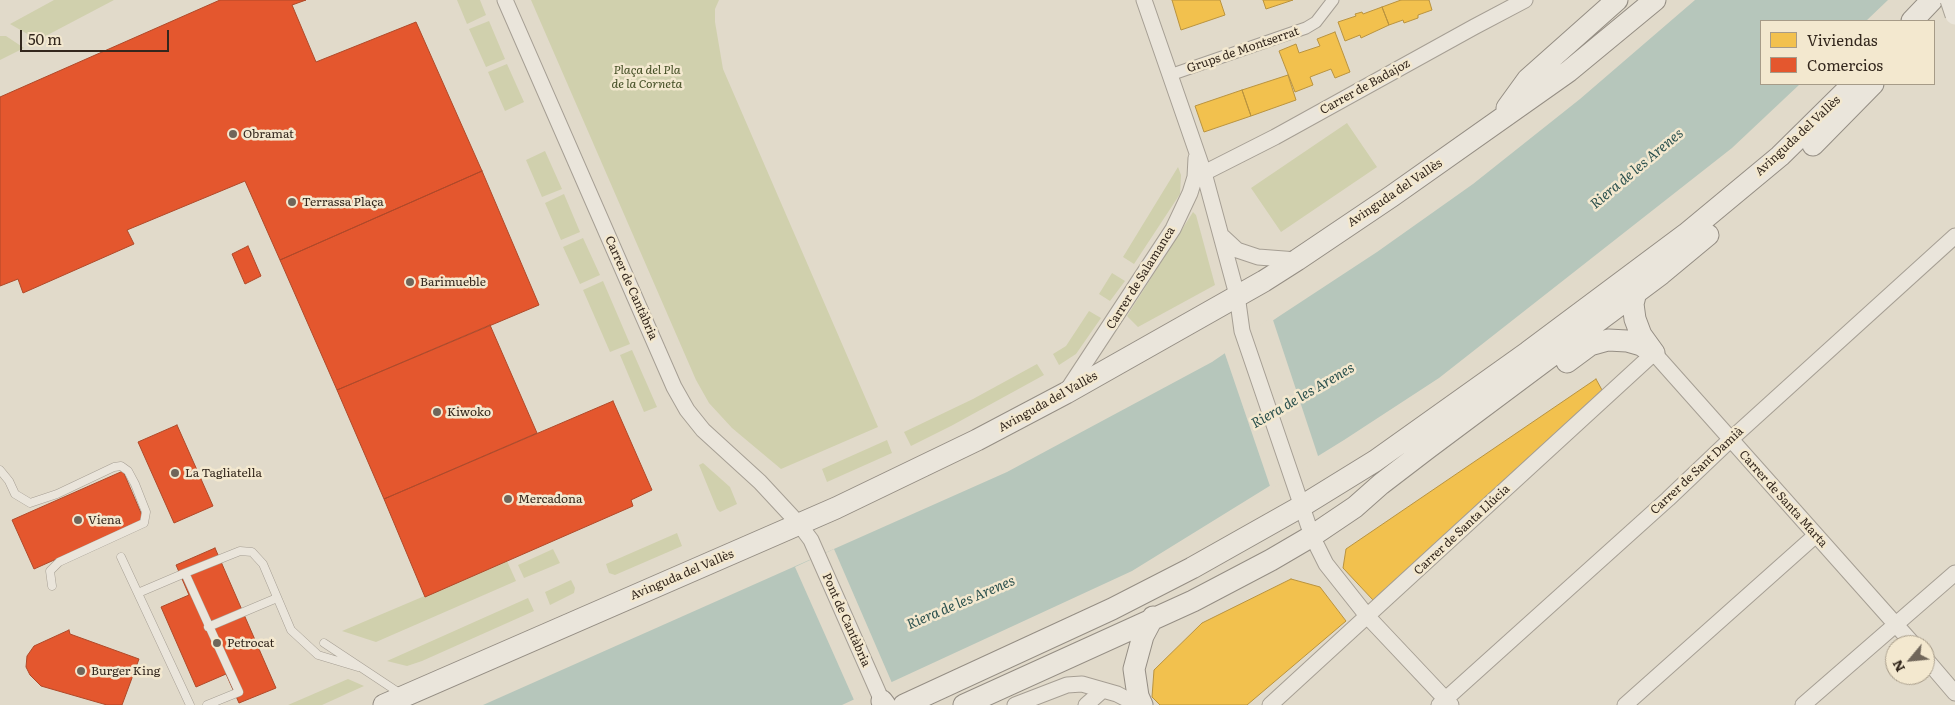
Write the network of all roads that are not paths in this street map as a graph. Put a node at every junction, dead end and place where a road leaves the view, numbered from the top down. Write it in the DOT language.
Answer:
graph roads {
  1 [pos="505,0"];
  2 [pos="1144,0"];
  3 [pos="1333,0"];
  4 [pos="1525,0"];
  5 [pos="1617,0"];
  6 [pos="1656,0"];
  7 [pos="1932,0"];
  8 [pos="1951,0"];
  9 [pos="1955,15"];
  10 [pos="1913,20"];
  11 [pos="1933,20"];
  12 [pos="1170,75"];
  13 [pos="1852,85"];
  14 [pos="1872,85"];
  15 [pos="1499,120"];
  16 [pos="1196,154"];
  17 [pos="1204,173"];
  18 [pos="1955,236"];
  19 [pos="1223,237"];
  20 [pos="1297,260"];
  21 [pos="1653,260"];
  22 [pos="1635,293"];
  23 [pos="1237,295"];
  24 [pos="1654,353"];
  25 [pos="1066,393"];
  26 [pos="1730,440"];
  27 [pos="0,470"];
  28 [pos="1300,497"];
  29 [pos="1355,507"];
  30 [pos="805,532"];
  31 [pos="1816,535"];
  32 [pos="1312,536"];
  33 [pos="121,557"];
  34 [pos="1192,568"];
  35 [pos="185,573"];
  36 [pos="1955,573"];
  37 [pos="52,586"];
  38 [pos="138,593"];
  39 [pos="277,598"];
  40 [pos="1368,617"];
  41 [pos="1150,621"];
  42 [pos="1896,623"];
  43 [pos="208,626"];
  44 [pos="1906,635"];
  45 [pos="324,643"];
  46 [pos="358,667"];
  47 [pos="1935,670"];
  48 [pos="1103,690"];
  49 [pos="1955,693"];
  50 [pos="404,696"];
  51 [pos="884,703"];
  52 [pos="1445,703"];
  53 [pos="190,705"];
  54 [pos="207,705"];
  55 [pos="384,705"];
  56 [pos="904,705"];
  57 [pos="964,705"];
  58 [pos="1015,705"];
  59 [pos="1086,705"];
  60 [pos="1138,705"];
  61 [pos="1142,705"];
  62 [pos="1270,705"];
  63 [pos="1625,705"];
  64 [pos="1804,705"];
  1 -- 30 [label="street, Carrer de Cantàbria"];
  2 -- 12 [label="street, Carrer de Salamanca"];
  3 -- 12 [label="street, Grups de Montserrat"];
  4 -- 17 [label="street, Carrer de Badajoz"];
  5 -- 15 [label="main road"];
  6 -- 15 [label="main road, Avinguda del Vallès"];
  7 -- 10 [label="main road"];
  8 -- 9 [label="street, bridge"];
  8 -- 11 [label="main road"];
  12 -- 16 [label="street, Carrer de Salamanca"];
  13 -- 21 [label="main road, Avinguda del Vallès"];
  14 -- 22 [label="main road, Avinguda del Vallès"];
  15 -- 20 [label="main road, Avinguda del Vallès"];
  16 -- 17 [label="street, Carrer de Salamanca"];
  16 -- 25 [label="street, Carrer de Salamanca"];
  17 -- 19 [label="street, Carrer de Salamanca"];
  18 -- 26 [label="street, Carrer de Sant Damià"];
  19 -- 20 [label="street"];
  19 -- 23 [label="street, Carrer de Salamanca"];
  20 -- 23 [label="main road, Avinguda del Vallès"];
  21 -- 22 [label="main road"];
  21 -- 28 [label="main road, Avinguda del Vallès"];
  22 -- 24 [label="main road"];
  22 -- 29 [label="main road, Avinguda del Vallès"];
  23 -- 25 [label="main road, Avinguda del Vallès"];
  23 -- 28 [label="street, Carrer de Salamanca"];
  24 -- 26 [label="street, Carrer de Santa Marta"];
  24 -- 29 [label="main road"];
  24 -- 40 [label="street, Carrer de Santa Llúcia"];
  25 -- 30 [label="main road, Avinguda del Vallès"];
  26 -- 31 [label="street, Carrer de Santa Marta"];
  26 -- 52 [label="street, Carrer de Sant Damià"];
  27 -- 37 [label="lane"];
  28 -- 32 [label="street, Carrer de Salamanca"];
  28 -- 34 [label="main road, Avinguda del Vallès"];
  29 -- 32 [label="main road, Avinguda del Vallès"];
  30 -- 50 [label="main road, Avinguda del Vallès"];
  30 -- 51 [label="street, Pont de Cantàbria"];
  31 -- 42 [label="street, Carrer de Santa Marta"];
  31 -- 63 [label="street"];
  32 -- 40 [label="street, Carrer de Salamanca"];
  32 -- 41 [label="main road, Avinguda del Vallès"];
  33 -- 38 [label="lane"];
  34 -- 41 [label="main road"];
  34 -- 56 [label="main road, Avinguda del Vallès"];
  35 -- 38 [label="lane"];
  35 -- 39 [label="lane"];
  35 -- 43 [label="lane"];
  36 -- 42 [label="street"];
  38 -- 53 [label="lane"];
  39 -- 43 [label="lane"];
  39 -- 46 [label="lane"];
  40 -- 52 [label="street, Carrer de Salamanca"];
  40 -- 62 [label="street, Carrer de Santa Llúcia"];
  41 -- 57 [label="main road, Avinguda del Vallès"];
  41 -- 61 [label="main road"];
  42 -- 44 [label="street, Carrer de Santa Marta"];
  42 -- 64 [label="street"];
  43 -- 54 [label="lane"];
  45 -- 46 [label="lane"];
  46 -- 50 [label="lane"];
  47 -- 49 [label="street"];
  48 -- 58 [label="street"];
  48 -- 59 [label="street"];
  48 -- 60 [label="street"];
  50 -- 55 [label="main road, Avinguda del Vallès"];
}
